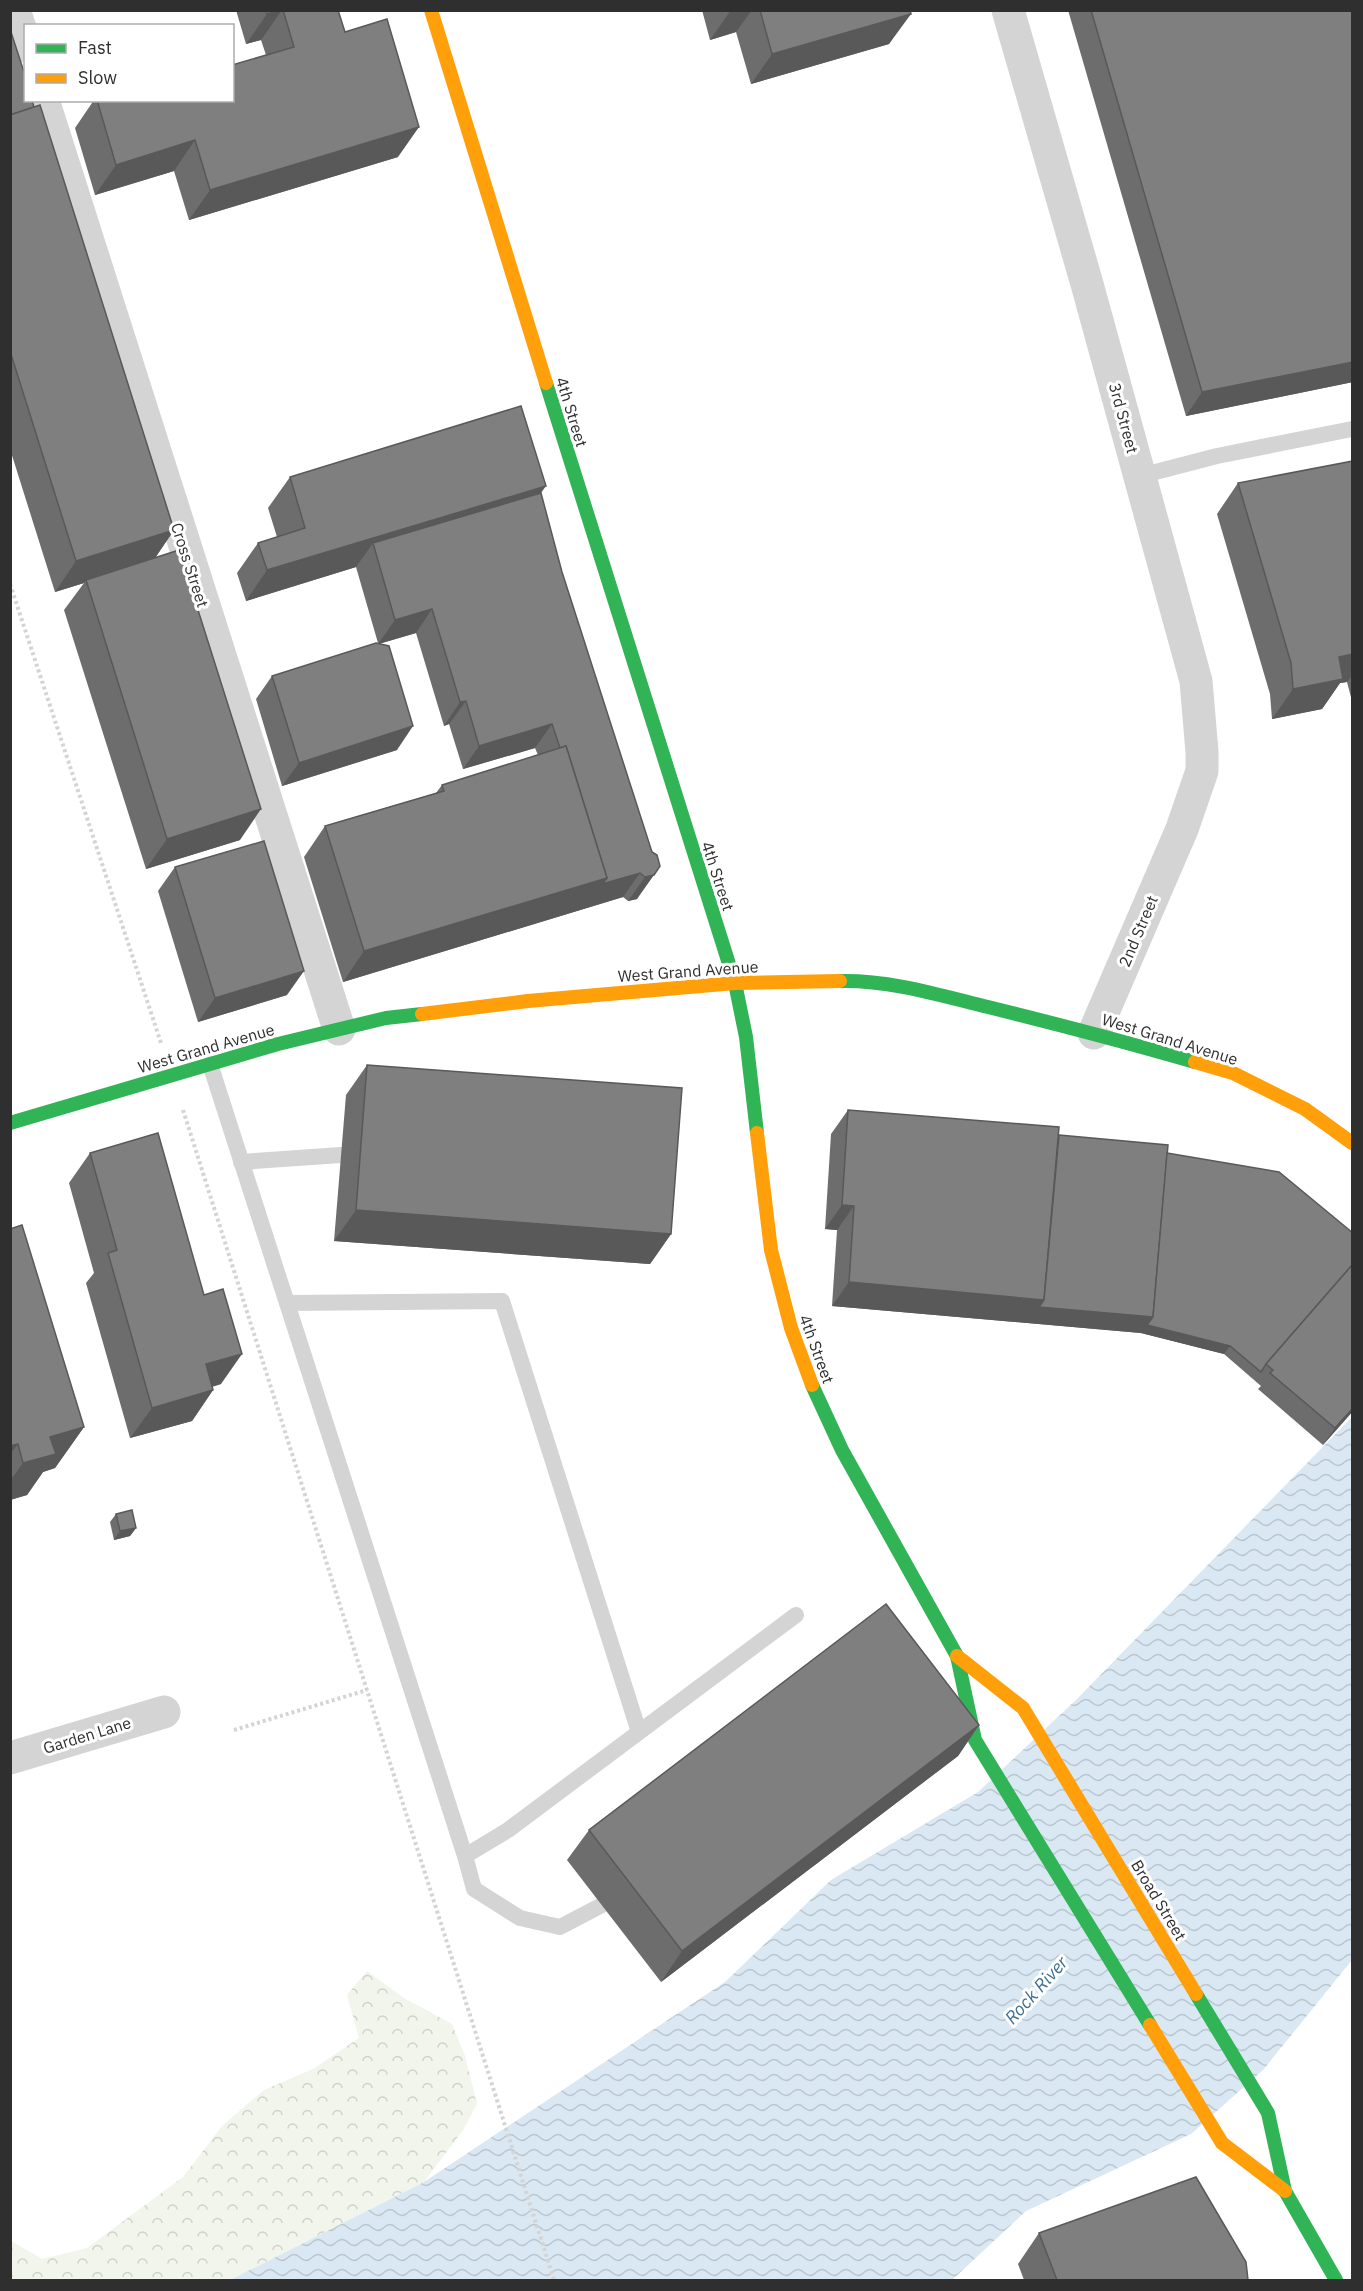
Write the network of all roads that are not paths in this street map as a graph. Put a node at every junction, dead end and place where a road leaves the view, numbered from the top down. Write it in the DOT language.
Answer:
graph roads {
  1 [pos="14,10"];
  2 [pos="431,10"];
  3 [pos="1008,10"];
  4 [pos="24,40"];
  5 [pos="44,102"];
  6 [pos="1353,429"];
  7 [pos="1140,476"];
  8 [pos="1182,829"];
  9 [pos="735,983"];
  10 [pos="339,1029"];
  11 [pos="1094,1034"];
  12 [pos="210,1064"];
  13 [pos="10,1123"];
  14 [pos="1353,1143"];
  15 [pos="341,1155"];
  16 [pos="241,1162"];
  17 [pos="287,1303"];
  18 [pos="796,1616"];
  19 [pos="957,1656"];
  20 [pos="164,1712"];
  21 [pos="639,1732"];
  22 [pos="975,1740"];
  23 [pos="10,1758"];
  24 [pos="465,1856"];
  25 [pos="602,1905"];
  26 [pos="1285,2191"];
  27 [pos="1336,2280"];
  1 -- 4 [label="street"];
  2 -- 9 [label="main road, 4th Street"];
  3 -- 7 [label="street, 3rd Street"];
  5 -- 10 [label="street, Cross Street"];
  6 -- 7 [label="lane"];
  7 -- 8 [label="street, 3rd Street"];
  8 -- 11 [label="street, 2nd Street"];
  9 -- 10 [label="main road, West Grand Avenue"];
  9 -- 11 [label="main road, West Grand Avenue"];
  9 -- 19 [label="main road, 4th Street"];
  10 -- 12 [label="main road, West Grand Avenue"];
  11 -- 14 [label="main road, West Grand Avenue"];
  12 -- 13 [label="main road, West Grand Avenue"];
  12 -- 16 [label="lane"];
  15 -- 16 [label="lane"];
  16 -- 17 [label="lane"];
  17 -- 21 [label="lane"];
  17 -- 24 [label="lane"];
  18 -- 21 [label="lane"];
  19 -- 22 [label="main road, 4th Street"];
  19 -- 26 [label="main road, Broad Street"];
  20 -- 23 [label="street, Garden Lane"];
  21 -- 24 [label="lane"];
  22 -- 26 [label="main road, Broad Street"];
  24 -- 25 [label="lane"];
  26 -- 27 [label="main road, Broad Street"];
}
